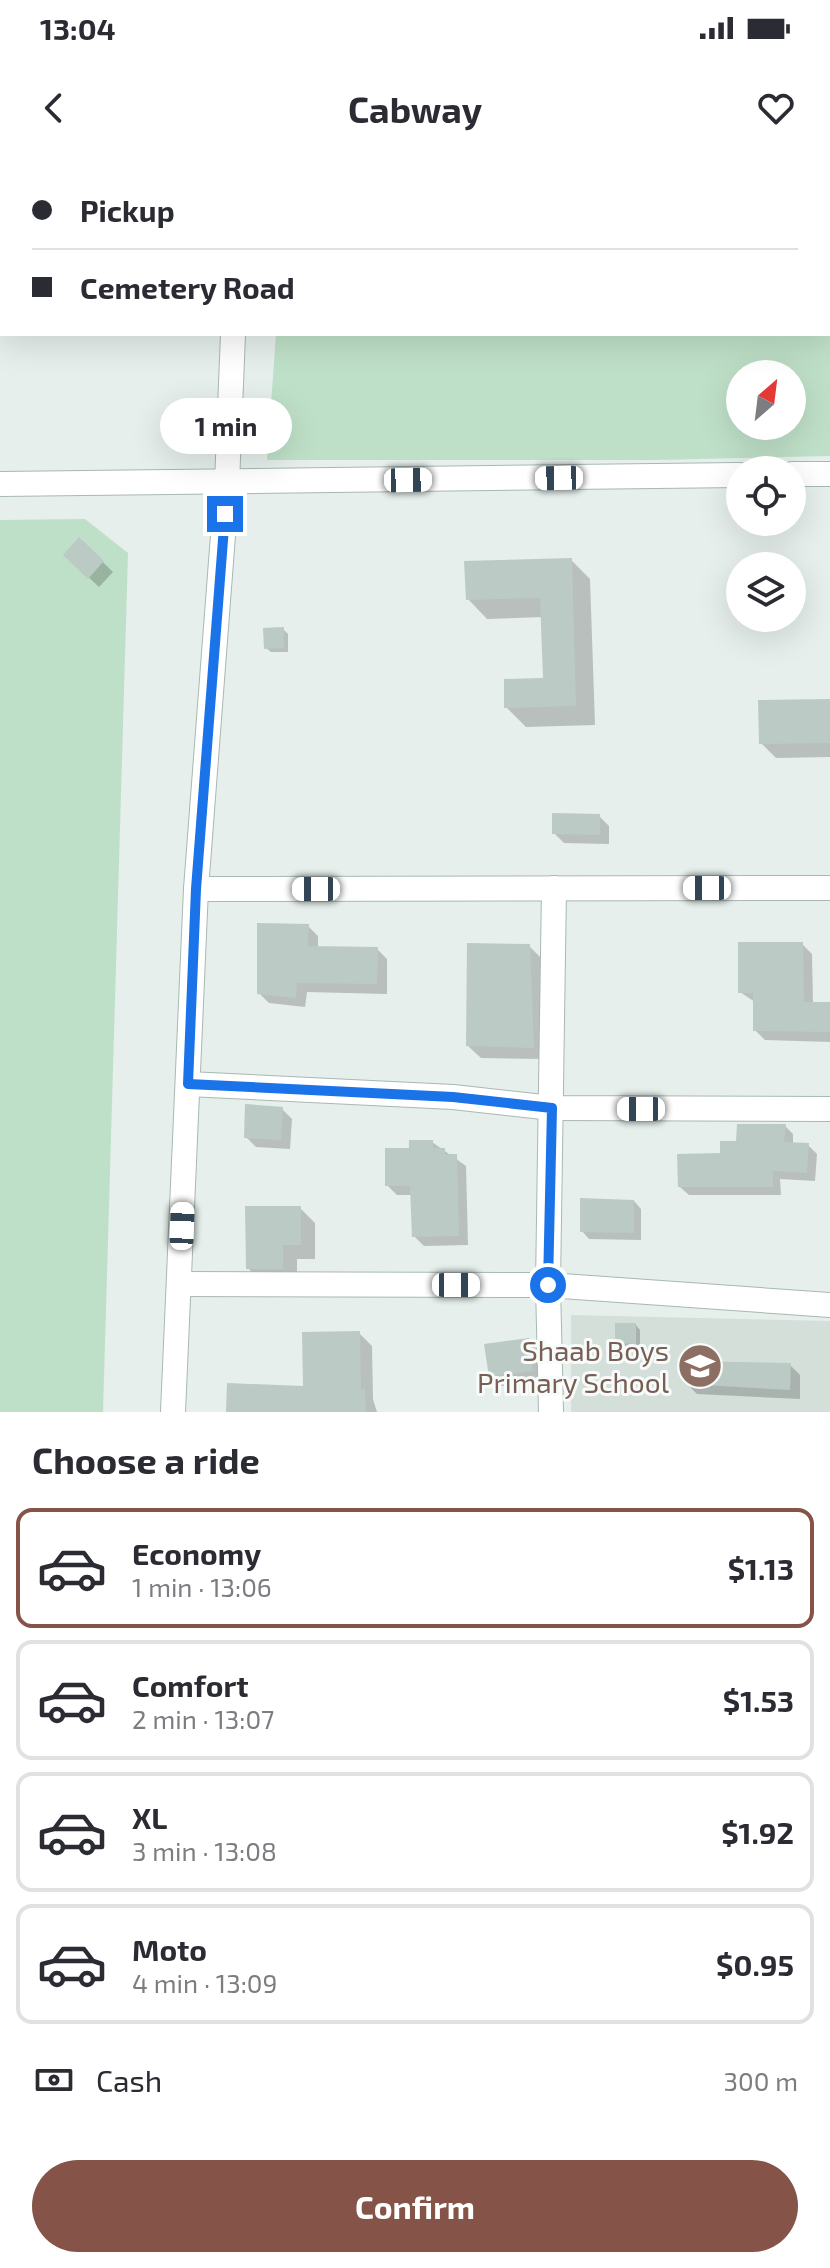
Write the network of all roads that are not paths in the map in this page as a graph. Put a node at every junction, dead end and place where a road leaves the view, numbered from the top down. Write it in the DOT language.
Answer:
graph roads {
  1 [pos="233,336"];
  2 [pos="806,474"];
  3 [pos="830,474"];
  4 [pos="726,475"];
  5 [pos="227,483"];
  6 [pos="0,484"];
  7 [pos="554,888"];
  8 [pos="830,888"];
  9 [pos="196,889"];
  10 [pos="188,1084"];
  11 [pos="552,1108"];
  12 [pos="830,1109"];
  13 [pos="179,1284"];
  14 [pos="548,1285"];
  15 [pos="830,1305"];
  16 [pos="173,1412"];
  17 [pos="551,1412"];
  1 -- 5 [label="street"];
  2 -- 3 [label="street"];
  4 -- 5 [label="street"];
  5 -- 6 [label="street"];
  5 -- 9 [label="street"];
  7 -- 8 [label="street"];
  7 -- 9 [label="street"];
  7 -- 11 [label="street"];
  9 -- 10 [label="street"];
  10 -- 11 [label="street"];
  10 -- 13 [label="street"];
  11 -- 12 [label="street"];
  11 -- 14 [label="street"];
  13 -- 14 [label="street"];
  13 -- 16 [label="street"];
  14 -- 15 [label="street"];
  14 -- 17 [label="street"];
}
